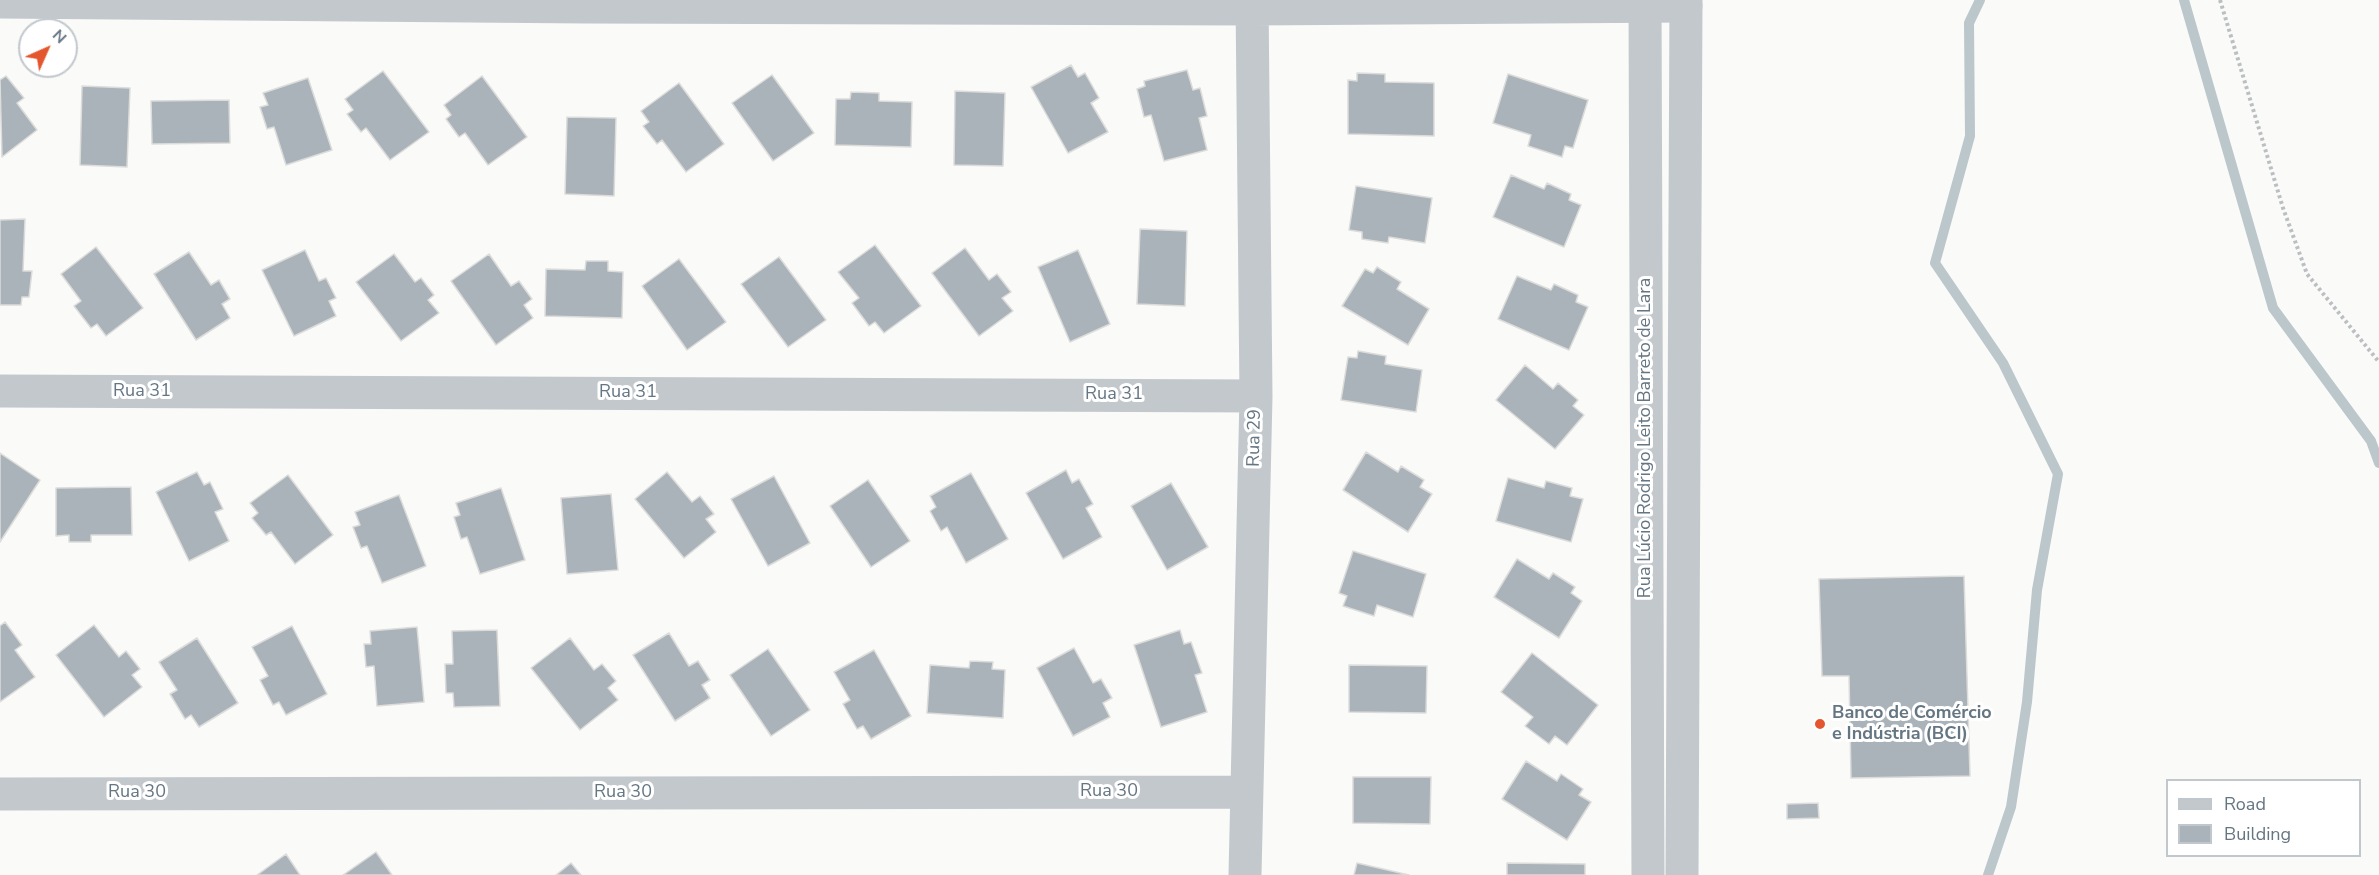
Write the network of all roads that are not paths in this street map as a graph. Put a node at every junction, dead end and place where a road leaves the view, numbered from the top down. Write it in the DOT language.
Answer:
graph roads {
  1 [pos="0,2"];
  2 [pos="1645,3"];
  3 [pos="1686,3"];
  4 [pos="1252,4"];
  5 [pos="0,391"];
  6 [pos="1257,396"];
  7 [pos="1246,792"];
  8 [pos="0,794"];
  9 [pos="1245,875"];
  10 [pos="1648,875"];
  11 [pos="1682,875"];
  1 -- 4 [label="street"];
  2 -- 3 [label="street"];
  2 -- 4 [label="street"];
  2 -- 10 [label="street, Rua Lúcio Rodrigo Leito Barreto de Lara"];
  3 -- 11 [label="street, Rua Lúcio Rodrigo Leito Barreto de Lara"];
  4 -- 6 [label="street, Rua 29"];
  5 -- 6 [label="street, Rua 31"];
  6 -- 7 [label="street, Rua 29"];
  7 -- 8 [label="street, Rua 30"];
  7 -- 9 [label="street, Rua 29"];
}
